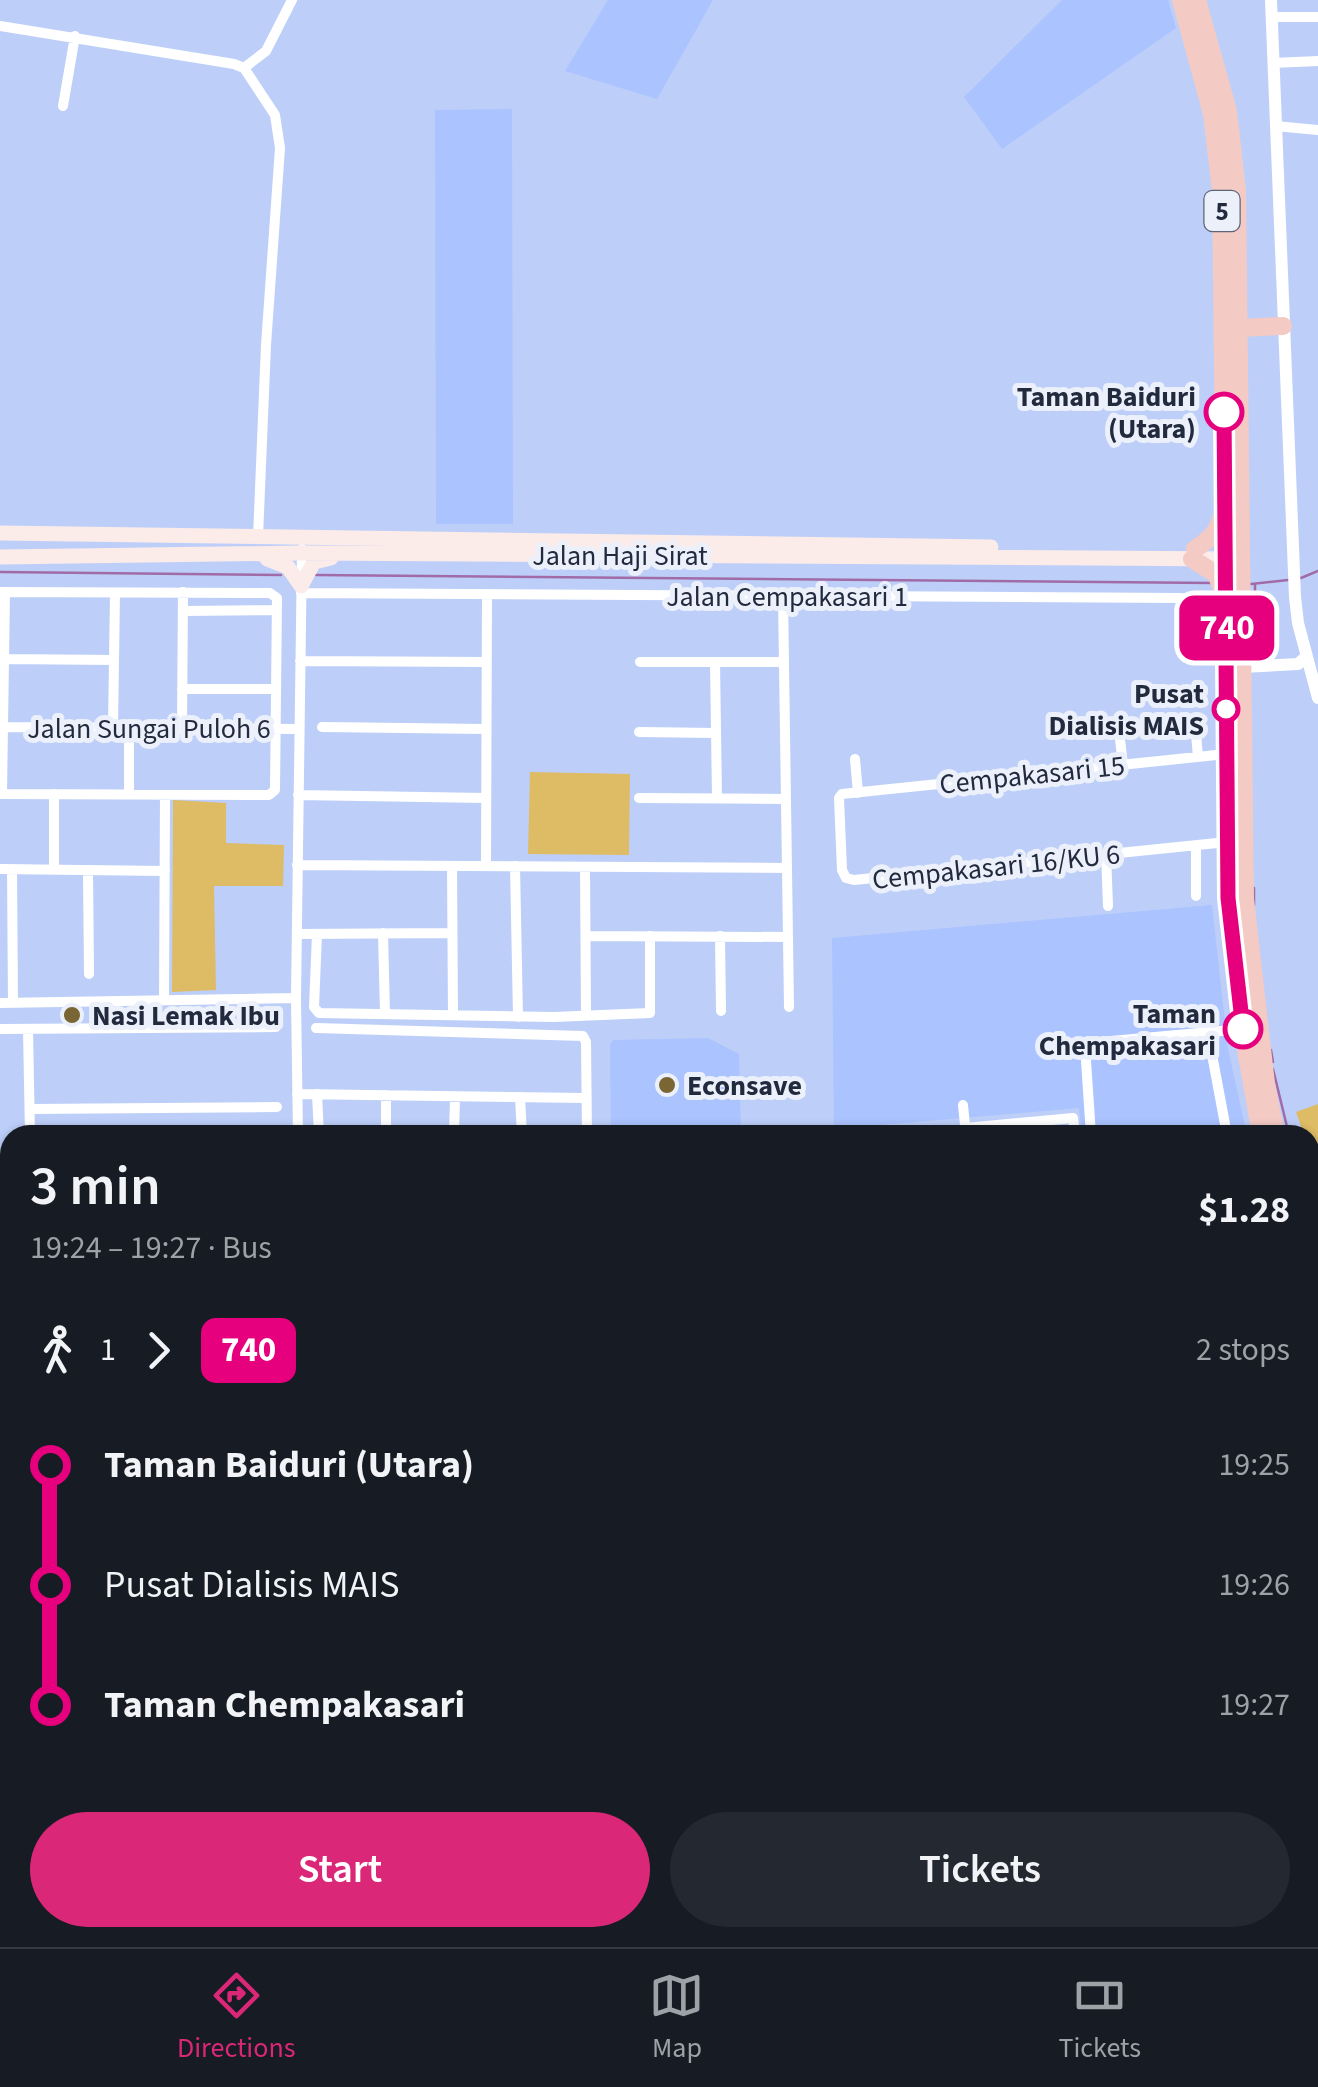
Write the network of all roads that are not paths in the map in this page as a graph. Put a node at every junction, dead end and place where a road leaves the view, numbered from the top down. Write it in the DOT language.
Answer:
graph roads {
  1 [pos="292,0"];
  2 [pos="1180,0"];
  3 [pos="1197,0"];
  4 [pos="1270,0"];
  5 [pos="1271,17"];
  6 [pos="1318,17"];
  7 [pos="0,26"];
  8 [pos="74,36"];
  9 [pos="1318,62"];
  10 [pos="1273,63"];
  11 [pos="244,68"];
  12 [pos="63,106"];
  13 [pos="1276,126"];
  14 [pos="1318,130"];
  15 [pos="1261,327"];
  16 [pos="1232,427"];
  17 [pos="1225,501"];
  18 [pos="0,534"];
  19 [pos="258,538"];
  20 [pos="302,546"];
  21 [pos="207,554"];
  22 [pos="405,554"];
  23 [pos="1193,554"];
  24 [pos="0,555"];
  25 [pos="1230,575"];
  26 [pos="301,590"];
  27 [pos="2,592"];
  28 [pos="183,592"];
  29 [pos="115,594"];
  30 [pos="487,594"];
  31 [pos="783,596"];
  32 [pos="276,610"];
  33 [pos="183,611"];
  34 [pos="1312,653"];
  35 [pos="4,659"];
  36 [pos="114,660"];
  37 [pos="300,661"];
  38 [pos="486,662"];
  39 [pos="640,662"];
  40 [pos="715,662"];
  41 [pos="784,662"];
  42 [pos="1234,662"];
  43 [pos="182,689"];
  44 [pos="276,689"];
  45 [pos="1318,698"];
  46 [pos="1195,722"];
  47 [pos="1,726"];
  48 [pos="113,727"];
  49 [pos="130,728"];
  50 [pos="182,728"];
  51 [pos="276,728"];
  52 [pos="322,728"];
  53 [pos="299,729"];
  54 [pos="486,730"];
  55 [pos="640,732"];
  56 [pos="1119,732"];
  57 [pos="716,733"];
  58 [pos="1226,754"];
  59 [pos="1198,757"];
  60 [pos="855,760"];
  61 [pos="1123,765"];
  62 [pos="858,793"];
  63 [pos="1,794"];
  64 [pos="54,794"];
  65 [pos="129,794"];
  66 [pos="165,795"];
  67 [pos="298,795"];
  68 [pos="486,798"];
  69 [pos="639,798"];
  70 [pos="717,798"];
  71 [pos="839,798"];
  72 [pos="786,799"];
  73 [pos="1227,842"];
  74 [pos="1196,846"];
  75 [pos="1106,854"];
  76 [pos="297,865"];
  77 [pos="452,866"];
  78 [pos="486,866"];
  79 [pos="515,866"];
  80 [pos="585,867"];
  81 [pos="787,868"];
  82 [pos="6,869"];
  83 [pos="54,870"];
  84 [pos="88,870"];
  85 [pos="164,871"];
  86 [pos="1196,896"];
  87 [pos="1108,906"];
  88 [pos="452,932"];
  89 [pos="383,933"];
  90 [pos="297,934"];
  91 [pos="317,934"];
  92 [pos="586,936"];
  93 [pos="650,936"];
  94 [pos="720,936"];
  95 [pos="788,936"];
  96 [pos="90,974"];
  97 [pos="296,998"];
  98 [pos="164,1000"];
  99 [pos="6,1003"];
  100 [pos="789,1006"];
  101 [pos="721,1010"];
  102 [pos="385,1014"];
  103 [pos="586,1014"];
  104 [pos="454,1015"];
  105 [pos="518,1016"];
  106 [pos="276,1026"];
  107 [pos="316,1028"];
  108 [pos="28,1029"];
  109 [pos="1243,1029"];
  110 [pos="0,1030"];
  111 [pos="1208,1033"];
  112 [pos="297,1094"];
  113 [pos="318,1094"];
  114 [pos="386,1095"];
  115 [pos="455,1096"];
  116 [pos="520,1097"];
  117 [pos="586,1098"];
  118 [pos="963,1104"];
  119 [pos="276,1107"];
  120 [pos="30,1108"];
  121 [pos="30,1125"];
  122 [pos="298,1125"];
  123 [pos="319,1125"];
  124 [pos="386,1125"];
  125 [pos="454,1125"];
  126 [pos="521,1125"];
  127 [pos="587,1125"];
  128 [pos="965,1125"];
  129 [pos="1020,1125"];
  130 [pos="1074,1125"];
  131 [pos="1089,1125"];
  132 [pos="1225,1125"];
  133 [pos="1256,1125"];
  134 [pos="1274,1125"];
  1 -- 11 [label="street"];
  2 -- 16 [label="highway, 5"];
  3 -- 15 [label="highway, 5"];
  4 -- 5 [label="street"];
  5 -- 6 [label="street"];
  5 -- 10 [label="street"];
  7 -- 8 [label="street"];
  8 -- 11 [label="street"];
  8 -- 12 [label="street"];
  9 -- 10 [label="street"];
  10 -- 13 [label="street"];
  11 -- 19 [label="street"];
  13 -- 14 [label="street"];
  13 -- 15 [label="street"];
  15 -- 16 [label="highway, 5"];
  15 -- 34 [label="street"];
  16 -- 17 [label="highway, 5"];
  16 -- 25 [label="highway, 5"];
  17 -- 23 [label="highway"];
  17 -- 25 [label="highway, 5"];
  18 -- 19 [label="main road, Jalan Haji Sirat"];
  19 -- 20 [label="main road, Jalan Haji Sirat"];
  20 -- 21 [label="main road, Jalan Haji Sirat"];
  20 -- 22 [label="main road, Jalan Haji Sirat"];
  20 -- 23 [label="main road, Jalan Haji Sirat"];
  20 -- 26 [label="street"];
  21 -- 24 [label="main road, Jalan Haji Sirat"];
  21 -- 26 [label="main road"];
  22 -- 23 [label="main road, Jalan Haji Sirat"];
  22 -- 26 [label="main road"];
  23 -- 25 [label="highway"];
  23 -- 25 [label="main road, Jalan Haji Sirat"];
  25 -- 42 [label="highway, 5"];
  26 -- 30 [label="street, Jalan Cempakasari 1"];
  26 -- 37 [label="street"];
  27 -- 29 [label="street"];
  27 -- 35 [label="street"];
  28 -- 29 [label="street"];
  28 -- 32 [label="street"];
  28 -- 33 [label="street"];
  29 -- 36 [label="street"];
  30 -- 31 [label="street, Jalan Cempakasari 1"];
  30 -- 38 [label="street"];
  31 -- 41 [label="street"];
  31 -- 42 [label="street, Jalan Cempakasari 1"];
  32 -- 33 [label="street"];
  32 -- 44 [label="street"];
  33 -- 43 [label="street"];
  34 -- 42 [label="street"];
  34 -- 45 [label="street"];
  35 -- 36 [label="street"];
  35 -- 47 [label="street"];
  36 -- 48 [label="street"];
  37 -- 38 [label="street"];
  37 -- 53 [label="street"];
  38 -- 54 [label="street"];
  39 -- 40 [label="street"];
  40 -- 41 [label="street"];
  40 -- 57 [label="street"];
  41 -- 72 [label="street"];
  42 -- 58 [label="highway, 5"];
  42 -- 134 [label="highway, 5"];
  43 -- 44 [label="street"];
  43 -- 50 [label="street"];
  44 -- 51 [label="street"];
  46 -- 59 [label="street"];
  47 -- 48 [label="street, Jalan Sungai Puloh 6"];
  47 -- 63 [label="street"];
  48 -- 49 [label="street, Jalan Sungai Puloh 6"];
  49 -- 50 [label="street, Jalan Sungai Puloh 6"];
  49 -- 65 [label="street"];
  50 -- 51 [label="street, Jalan Sungai Puloh 6"];
  51 -- 53 [label="street, Jalan Sungai Puloh 6"];
  51 -- 66 [label="street"];
  52 -- 54 [label="street"];
  53 -- 67 [label="street"];
  54 -- 68 [label="street"];
  55 -- 57 [label="street"];
  56 -- 61 [label="street"];
  57 -- 70 [label="street"];
  58 -- 59 [label="street, Cempakasari 15"];
  58 -- 73 [label="highway, 5"];
  59 -- 61 [label="street, Cempakasari 15"];
  60 -- 62 [label="street"];
  61 -- 62 [label="street, Cempakasari 15"];
  62 -- 71 [label="street, Cempakasari 15"];
  63 -- 64 [label="street"];
  64 -- 65 [label="street"];
  64 -- 83 [label="street"];
  65 -- 66 [label="street"];
  66 -- 85 [label="street"];
  67 -- 68 [label="street"];
  67 -- 76 [label="street"];
  68 -- 78 [label="street"];
  69 -- 70 [label="street"];
  70 -- 72 [label="street"];
  71 -- 75 [label="street, Cempakasari 16/KU 6"];
  72 -- 81 [label="street"];
  73 -- 74 [label="street, Cempakasari 16/KU 6"];
  73 -- 109 [label="highway, 5"];
  74 -- 75 [label="street, Cempakasari 16/KU 6"];
  74 -- 86 [label="street"];
  75 -- 87 [label="street"];
  76 -- 77 [label="street"];
  76 -- 90 [label="street"];
  77 -- 78 [label="street"];
  77 -- 88 [label="street"];
  78 -- 79 [label="street"];
  79 -- 80 [label="street"];
  79 -- 105 [label="street"];
  80 -- 81 [label="street"];
  80 -- 92 [label="street"];
  81 -- 95 [label="street"];
  82 -- 83 [label="street"];
  82 -- 99 [label="street"];
  83 -- 84 [label="street"];
  84 -- 85 [label="street"];
  84 -- 96 [label="street"];
  85 -- 98 [label="street"];
  88 -- 89 [label="street"];
  88 -- 104 [label="street"];
  89 -- 91 [label="street"];
  89 -- 102 [label="street"];
  90 -- 91 [label="street"];
  90 -- 97 [label="street"];
  91 -- 102 [label="street"];
  92 -- 93 [label="street"];
  92 -- 103 [label="street"];
  93 -- 94 [label="street"];
  93 -- 103 [label="street"];
  94 -- 95 [label="street"];
  94 -- 101 [label="street"];
  95 -- 100 [label="street"];
  97 -- 98 [label="street"];
  97 -- 112 [label="street"];
  98 -- 99 [label="street"];
  102 -- 104 [label="street"];
  103 -- 105 [label="street"];
  104 -- 105 [label="street"];
  106 -- 108 [label="street"];
  107 -- 117 [label="street"];
  108 -- 110 [label="street"];
  108 -- 120 [label="street"];
  109 -- 111 [label="street"];
  109 -- 133 [label="highway, 5"];
  111 -- 131 [label="street"];
  111 -- 132 [label="street"];
  112 -- 113 [label="street"];
  112 -- 122 [label="street"];
  113 -- 114 [label="street"];
  113 -- 123 [label="street"];
  114 -- 115 [label="street"];
  114 -- 124 [label="street"];
  115 -- 116 [label="street"];
  115 -- 125 [label="street"];
  116 -- 117 [label="street"];
  116 -- 126 [label="street"];
  117 -- 127 [label="street"];
  118 -- 128 [label="street"];
  119 -- 120 [label="street"];
  120 -- 121 [label="street"];
  129 -- 130 [label="street"];
}
